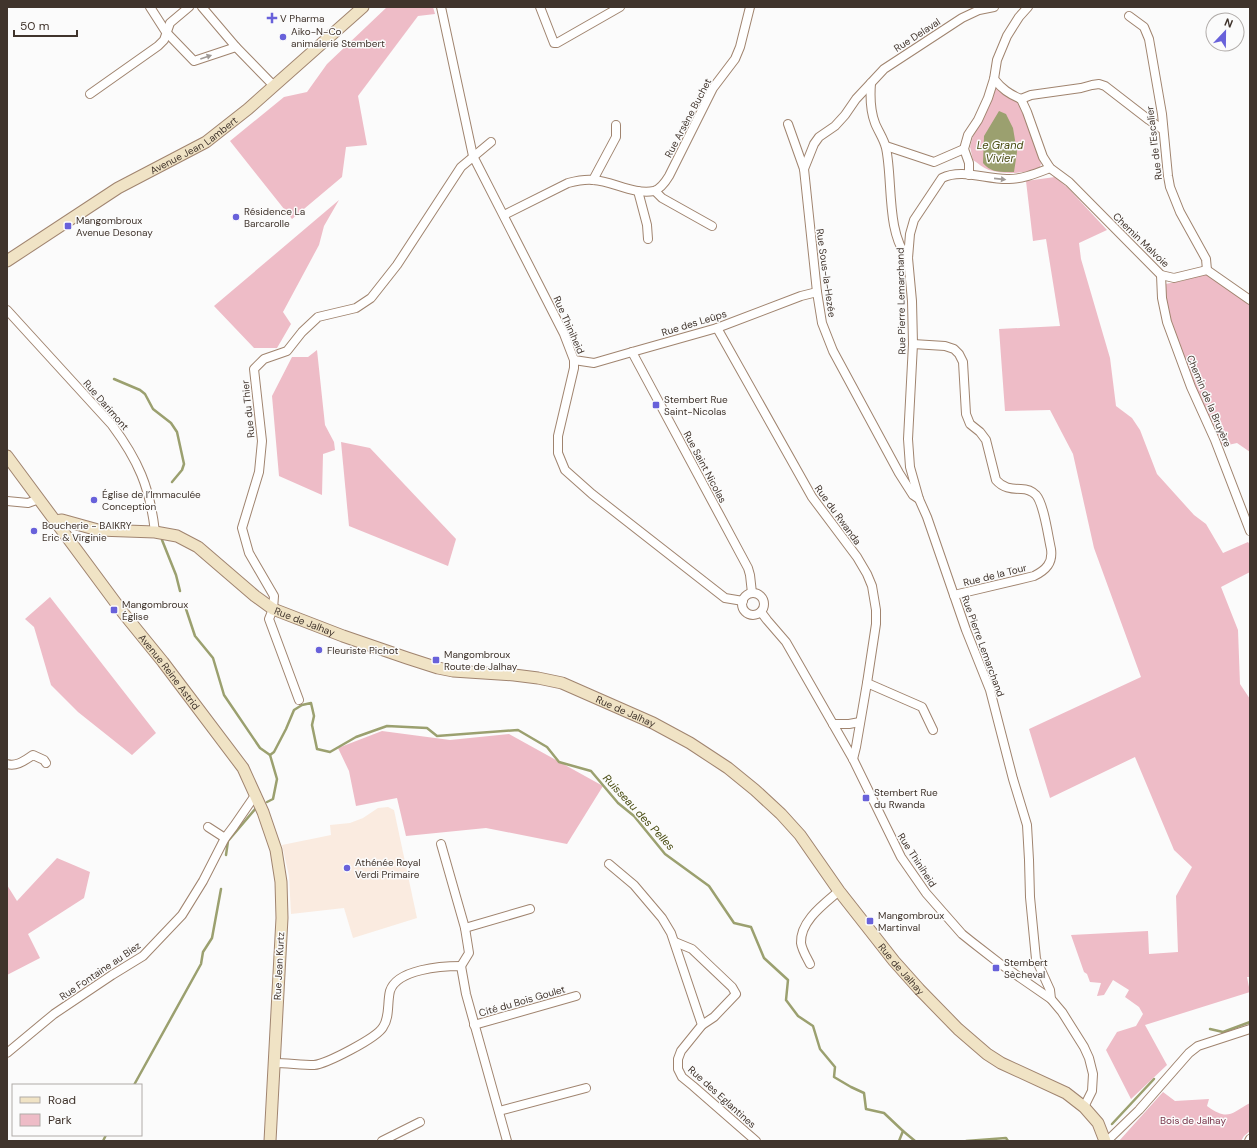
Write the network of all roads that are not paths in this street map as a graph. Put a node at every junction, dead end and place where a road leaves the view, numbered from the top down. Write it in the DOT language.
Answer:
graph roads {
  1 [pos="150,7"];
  2 [pos="189,7"];
  3 [pos="202,7"];
  4 [pos="363,7"];
  5 [pos="441,7"];
  6 [pos="540,7"];
  7 [pos="620,7"];
  8 [pos="750,7"];
  9 [pos="994,7"];
  10 [pos="1028,7"];
  11 [pos="979,8"];
  12 [pos="1129,16"];
  13 [pos="166,32"];
  14 [pos="236,47"];
  15 [pos="994,79"];
  16 [pos="871,83"];
  17 [pos="274,86"];
  18 [pos="90,94"];
  19 [pos="1021,99"];
  20 [pos="788,124"];
  21 [pos="616,125"];
  22 [pos="1162,129"];
  23 [pos="491,142"];
  24 [pos="886,146"];
  25 [pos="964,149"];
  26 [pos="473,156"];
  27 [pos="1050,168"];
  28 [pos="804,169"];
  29 [pos="968,175"];
  30 [pos="593,180"];
  31 [pos="638,191"];
  32 [pos="655,191"];
  33 [pos="504,215"];
  34 [pos="712,226"];
  35 [pos="648,239"];
  36 [pos="908,258"];
  37 [pos="7,261"];
  38 [pos="1207,270"];
  39 [pos="1162,275"];
  40 [pos="817,292"];
  41 [pos="1250,300"];
  42 [pos="7,310"];
  43 [pos="717,328"];
  44 [pos="913,344"];
  45 [pos="632,352"];
  46 [pos="574,360"];
  47 [pos="7,456"];
  48 [pos="38,499"];
  49 [pos="919,499"];
  50 [pos="7,501"];
  51 [pos="54,521"];
  52 [pos="1250,531"];
  53 [pos="154,532"];
  54 [pos="752,594"];
  55 [pos="954,596"];
  56 [pos="743,601"];
  57 [pos="273,609"];
  58 [pos="761,612"];
  59 [pos="867,683"];
  60 [pos="300,700"];
  61 [pos="860,722"];
  62 [pos="833,724"];
  63 [pos="933,730"];
  64 [pos="852,759"];
  65 [pos="46,763"];
  66 [pos="7,764"];
  67 [pos="256,794"];
  68 [pos="208,827"];
  69 [pos="225,838"];
  70 [pos="441,844"];
  71 [pos="609,864"];
  72 [pos="839,891"];
  73 [pos="530,909"];
  74 [pos="465,928"];
  75 [pos="675,942"];
  76 [pos="810,964"];
  77 [pos="461,966"];
  78 [pos="576,996"];
  79 [pos="1051,999"];
  80 [pos="474,1025"];
  81 [pos="702,1025"];
  82 [pos="1250,1029"];
  83 [pos="7,1053"];
  84 [pos="274,1063"];
  85 [pos="586,1088"];
  86 [pos="1084,1106"];
  87 [pos="499,1111"];
  88 [pos="420,1122"];
  89 [pos="753,1140"];
  90 [pos="270,1141"];
  91 [pos="382,1141"];
  92 [pos="507,1141"];
  93 [pos="1106,1141"];
  1 -- 13 [label="street"];
  2 -- 13 [label="street"];
  3 -- 14 [label="street"];
  4 -- 17 [label="main road, Avenue Jean Lambert"];
  5 -- 26 [label="street, Rue Thiniheid"];
  6 -- 7 [label="street"];
  8 -- 32 [label="street, Rue Arsène Buchet"];
  9 -- 11 [label="street, Rue Delaval"];
  10 -- 15 [label="street"];
  11 -- 16 [label="street, Rue Delaval"];
  12 -- 22 [label="street, Rue de l'Escalier"];
  13 -- 14 [label="street, one-way"];
  13 -- 18 [label="street"];
  14 -- 17 [label="street"];
  15 -- 19 [label="street"];
  15 -- 25 [label="street"];
  16 -- 24 [label="street"];
  16 -- 28 [label="street, Rue Delaval"];
  17 -- 37 [label="main road, Avenue Jean Lambert"];
  19 -- 22 [label="street"];
  19 -- 27 [label="street"];
  20 -- 28 [label="street, Rue Sous-la-Hezée"];
  21 -- 30 [label="street"];
  22 -- 38 [label="street, Rue de l'Escalier"];
  23 -- 26 [label="street"];
  24 -- 25 [label="street"];
  24 -- 36 [label="street"];
  25 -- 29 [label="street"];
  26 -- 33 [label="street, Rue Thiniheid"];
  26 -- 57 [label="street, Rue du Thier"];
  29 -- 27 [label="street, one-way"];
  27 -- 39 [label="street, Chemin Malvoie"];
  28 -- 40 [label="street, Rue Sous-la-Hezée"];
  29 -- 36 [label="street, Rue Pierre Lemarchand"];
  30 -- 31 [label="street"];
  30 -- 33 [label="street"];
  31 -- 32 [label="street"];
  31 -- 35 [label="street"];
  32 -- 34 [label="street"];
  33 -- 46 [label="street, Rue Thiniheid"];
  36 -- 44 [label="street, Rue Pierre Lemarchand"];
  38 -- 39 [label="street, Chemin Malvoie"];
  38 -- 41 [label="street"];
  39 -- 52 [label="street, Chemin de la Bruyère"];
  40 -- 43 [label="street, Rue des Leûps"];
  40 -- 49 [label="street, Rue Sous-la-Hezée"];
  42 -- 53 [label="street, Rue Darimont"];
  43 -- 45 [label="street, Rue des Leûps"];
  43 -- 59 [label="street, Rue du Rwanda"];
  44 -- 49 [label="street, Rue Pierre Lemarchand"];
  44 -- 55 [label="street, Rue de la Tour"];
  45 -- 46 [label="street, Rue des Leûps"];
  45 -- 54 [label="street, Rue Saint Nicolas"];
  46 -- 56 [label="street, Rue Thiniheid"];
  47 -- 48 [label="main road, Avenue Reine Astrid"];
  48 -- 50 [label="street"];
  48 -- 51 [label="main road, Avenue Reine Astrid"];
  49 -- 55 [label="street, Rue Pierre Lemarchand"];
  51 -- 53 [label="main road, Rue de Jalhay"];
  51 -- 67 [label="main road, Avenue Reine Astrid"];
  53 -- 57 [label="main road, Rue de Jalhay"];
  54 -- 56 [label="street"];
  54 -- 58 [label="street"];
  55 -- 79 [label="street, Rue Pierre Lemarchand"];
  56 -- 58 [label="street"];
  57 -- 60 [label="street"];
  57 -- 72 [label="main road, Rue de Jalhay"];
  58 -- 62 [label="street, Rue Thiniheid"];
  59 -- 61 [label="street, Rue du Rwanda"];
  59 -- 63 [label="street"];
  61 -- 62 [label="street"];
  61 -- 64 [label="street, Rue du Rwanda"];
  62 -- 64 [label="street, Rue Thiniheid"];
  64 -- 79 [label="street, Rue Thiniheid"];
  65 -- 66 [label="street"];
  67 -- 69 [label="street, Rue Fontaine au Biez"];
  67 -- 84 [label="main road, Rue Jean Kurtz"];
  68 -- 69 [label="street"];
  69 -- 83 [label="street, Rue Fontaine au Biez"];
  70 -- 74 [label="street"];
  71 -- 75 [label="street"];
  72 -- 76 [label="street"];
  72 -- 86 [label="main road, Rue de Jalhay"];
  73 -- 74 [label="street"];
  74 -- 77 [label="street"];
  75 -- 81 [label="street"];
  75 -- 81 [label="street, Rue des Eglantines"];
  77 -- 80 [label="street, Cité du Bois Goulet"];
  77 -- 84 [label="street"];
  78 -- 80 [label="street, Cité du Bois Goulet"];
  79 -- 86 [label="street, Rue Pierre Lemarchand"];
  80 -- 87 [label="street, Cité du Bois Goulet"];
  81 -- 89 [label="street, Rue des Eglantines"];
  82 -- 93 [label="street"];
  84 -- 90 [label="main road, Rue Jean Kurtz"];
  85 -- 87 [label="street"];
  86 -- 93 [label="main road, Rue de Jalhay"];
  87 -- 92 [label="street, Cité du Bois Goulet"];
  88 -- 91 [label="street"];
}
